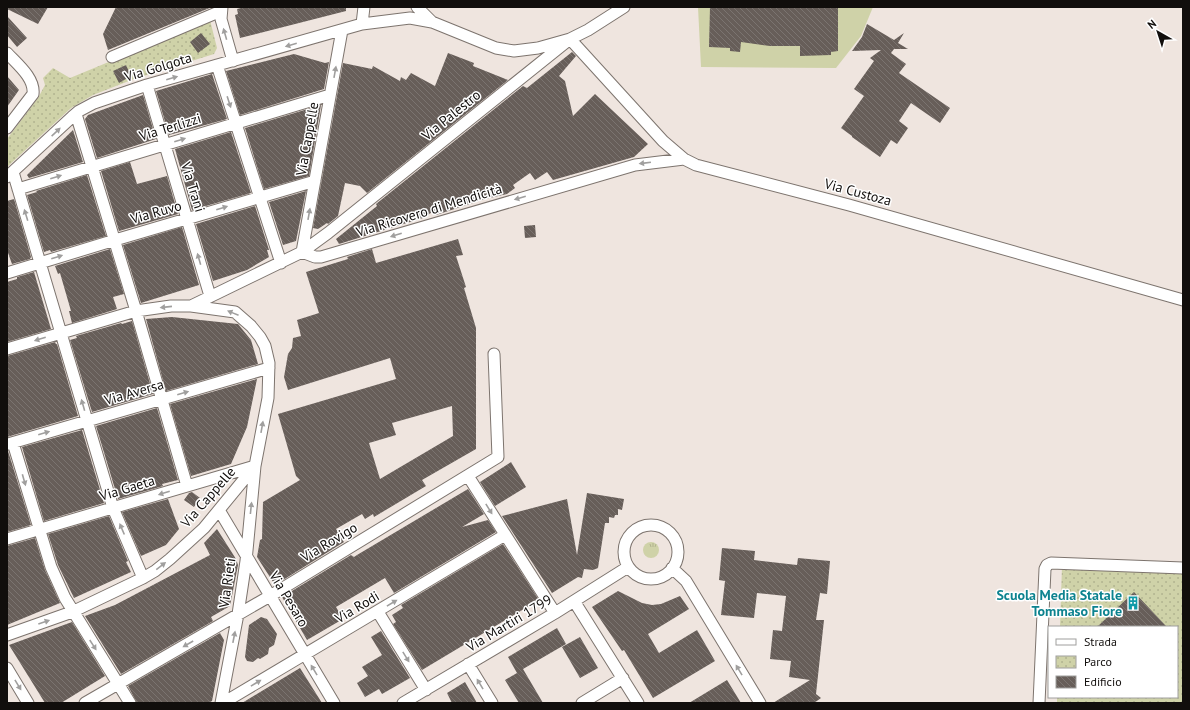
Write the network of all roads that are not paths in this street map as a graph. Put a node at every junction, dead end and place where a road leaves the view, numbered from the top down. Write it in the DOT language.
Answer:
graph roads {
  1 [pos="364,7"];
  2 [pos="417,7"];
  3 [pos="624,7"];
  4 [pos="221,9"];
  5 [pos="432,22"];
  6 [pos="362,24"];
  7 [pos="342,30"];
  8 [pos="570,39"];
  9 [pos="7,52"];
  10 [pos="112,57"];
  11 [pos="233,61"];
  12 [pos="12,65"];
  13 [pos="217,65"];
  14 [pos="147,85"];
  15 [pos="330,95"];
  16 [pos="76,114"];
  17 [pos="236,123"];
  18 [pos="7,128"];
  19 [pos="165,145"];
  20 [pos="684,159"];
  21 [pos="92,166"];
  22 [pos="10,175"];
  23 [pos="315,181"];
  24 [pos="18,189"];
  25 [pos="259,196"];
  26 [pos="187,218"];
  27 [pos="115,240"];
  28 [pos="302,252"];
  29 [pos="40,262"];
  30 [pos="281,263"];
  31 [pos="7,273"];
  32 [pos="210,296"];
  33 [pos="1183,300"];
  34 [pos="191,306"];
  35 [pos="136,311"];
  36 [pos="62,333"];
  37 [pos="7,349"];
  38 [pos="494,354"];
  39 [pos="269,368"];
  40 [pos="162,399"];
  41 [pos="87,421"];
  42 [pos="10,443"];
  43 [pos="255,466"];
  44 [pos="468,476"];
  45 [pos="187,486"];
  46 [pos="113,508"];
  47 [pos="219,510"];
  48 [pos="39,530"];
  49 [pos="505,535"];
  50 [pos="7,539"];
  51 [pos="246,555"];
  52 [pos="628,567"];
  53 [pos="672,568"];
  54 [pos="1183,568"];
  55 [pos="143,578"];
  56 [pos="270,596"];
  57 [pos="574,602"];
  58 [pos="72,612"];
  59 [pos="378,612"];
  60 [pos="555,613"];
  61 [pos="238,614"];
  62 [pos="7,635"];
  63 [pos="305,654"];
  64 [pos="468,664"];
  65 [pos="7,668"];
  66 [pos="623,678"];
  67 [pos="118,684"];
  68 [pos="426,690"];
  69 [pos="236,700"];
  70 [pos="28,703"];
  71 [pos="85,703"];
  72 [pos="130,703"];
  73 [pos="222,703"];
  74 [pos="334,703"];
  75 [pos="403,703"];
  76 [pos="492,703"];
  77 [pos="582,703"];
  78 [pos="638,703"];
  79 [pos="760,703"];
  80 [pos="1039,703"];
  1 -- 6 [label="street"];
  2 -- 5 [label="street"];
  3 -- 8 [label="street, Via Palestro"];
  4 -- 10 [label="street"];
  11 -- 4 [label="street, one-way"];
  5 -- 6 [label="street, Via Golgota"];
  5 -- 8 [label="street"];
  6 -- 7 [label="street, Via Golgota"];
  7 -- 11 [label="street, Via Golgota, one-way"];
  15 -- 7 [label="street, Via Cappelle, one-way"];
  8 -- 20 [label="street, Via Custoza"];
  8 -- 28 [label="street, Via Palestro"];
  9 -- 12 [label="street"];
  11 -- 13 [label="street, Via Golgota"];
  12 -- 18 [label="street"];
  14 -- 13 [label="street, Via Golgota, one-way"];
  13 -- 17 [label="street, one-way"];
  14 -- 16 [label="street, Via Golgota"];
  14 -- 19 [label="street, Via Trani"];
  15 -- 17 [label="street, Via Terlizzi"];
  15 -- 23 [label="street, Via Cappelle"];
  16 -- 21 [label="street"];
  22 -- 16 [label="street, Via Golgota, one-way"];
  19 -- 17 [label="street, Via Terlizzi, one-way"];
  17 -- 25 [label="street"];
  19 -- 21 [label="street, Via Terlizzi"];
  19 -- 26 [label="street, Via Trani"];
  20 -- 28 [label="street, Via Ricovero di Mendicità, one-way"];
  20 -- 33 [label="street, Via Custoza"];
  24 -- 21 [label="street, Via Terlizzi, one-way"];
  21 -- 27 [label="street"];
  22 -- 24 [label="street"];
  23 -- 25 [label="street, Via Ruvo"];
  28 -- 23 [label="street, Via Cappelle, one-way"];
  29 -- 24 [label="street, one-way"];
  26 -- 25 [label="street, Via Ruvo, one-way"];
  25 -- 30 [label="street"];
  26 -- 27 [label="street, Via Ruvo"];
  32 -- 26 [label="street, Via Trani, one-way"];
  29 -- 27 [label="street, Via Ruvo, one-way"];
  27 -- 35 [label="street"];
  28 -- 30 [label="street"];
  29 -- 31 [label="street, Via Ruvo"];
  29 -- 36 [label="street"];
  30 -- 32 [label="street"];
  32 -- 34 [label="street"];
  34 -- 35 [label="street, one-way"];
  39 -- 34 [label="street, Via Cappelle, one-way"];
  35 -- 36 [label="street"];
  35 -- 40 [label="street"];
  36 -- 37 [label="street, one-way"];
  41 -- 36 [label="street, one-way"];
  38 -- 44 [label="street, Via Rovigo"];
  40 -- 39 [label="street, Via Aversa, one-way"];
  43 -- 39 [label="street, Via Cappelle, one-way"];
  40 -- 41 [label="street, Via Aversa"];
  40 -- 45 [label="street"];
  42 -- 41 [label="street, Via Aversa, one-way"];
  41 -- 46 [label="street"];
  42 -- 48 [label="street, one-way"];
  43 -- 45 [label="street, Via Gaeta"];
  43 -- 47 [label="street, Via Cappelle"];
  51 -- 43 [label="street, Via Rieti, one-way"];
  44 -- 49 [label="street, one-way"];
  44 -- 56 [label="street, Via Rovigo"];
  45 -- 46 [label="street, Via Gaeta, one-way"];
  46 -- 48 [label="street, Via Gaeta"];
  55 -- 46 [label="street, one-way"];
  47 -- 51 [label="street, Via Pesaro"];
  55 -- 47 [label="street, Via Cappelle, one-way"];
  48 -- 50 [label="street, Via Gaeta"];
  48 -- 58 [label="street"];
  59 -- 49 [label="street, Via Rodi, one-way"];
  49 -- 60 [label="street"];
  51 -- 56 [label="street, Via Pesaro"];
  51 -- 61 [label="street, Via Rieti"];
  52 -- 53 [label="street"];
  52 -- 53 [label="street"];
  52 -- 57 [label="street, Via Martiri 1799"];
  79 -- 53 [label="street, one-way"];
  54 -- 80 [label="street"];
  55 -- 58 [label="street, Via Cappelle"];
  56 -- 61 [label="street, Via Rovigo"];
  56 -- 63 [label="street, Via Pesaro"];
  57 -- 60 [label="street, Via Martiri 1799"];
  57 -- 66 [label="street"];
  62 -- 58 [label="street, Via Cappelle, one-way"];
  58 -- 67 [label="street, one-way"];
  59 -- 63 [label="street, Via Rodi"];
  59 -- 68 [label="street, one-way"];
  60 -- 64 [label="street, Via Martiri 1799"];
  61 -- 67 [label="street, Via Rovigo, one-way"];
  73 -- 61 [label="street, Via Rieti, one-way"];
  69 -- 63 [label="street, Via Rodi, one-way"];
  74 -- 63 [label="street, Via Pesaro, one-way"];
  64 -- 68 [label="street, Via Martiri 1799"];
  76 -- 64 [label="street, one-way"];
  65 -- 70 [label="street, one-way"];
  66 -- 77 [label="street"];
  66 -- 78 [label="street"];
  67 -- 71 [label="street, Via Rovigo"];
  67 -- 72 [label="street"];
  68 -- 75 [label="street, Via Martiri 1799"];
  69 -- 73 [label="street, Via Rodi"];
}
